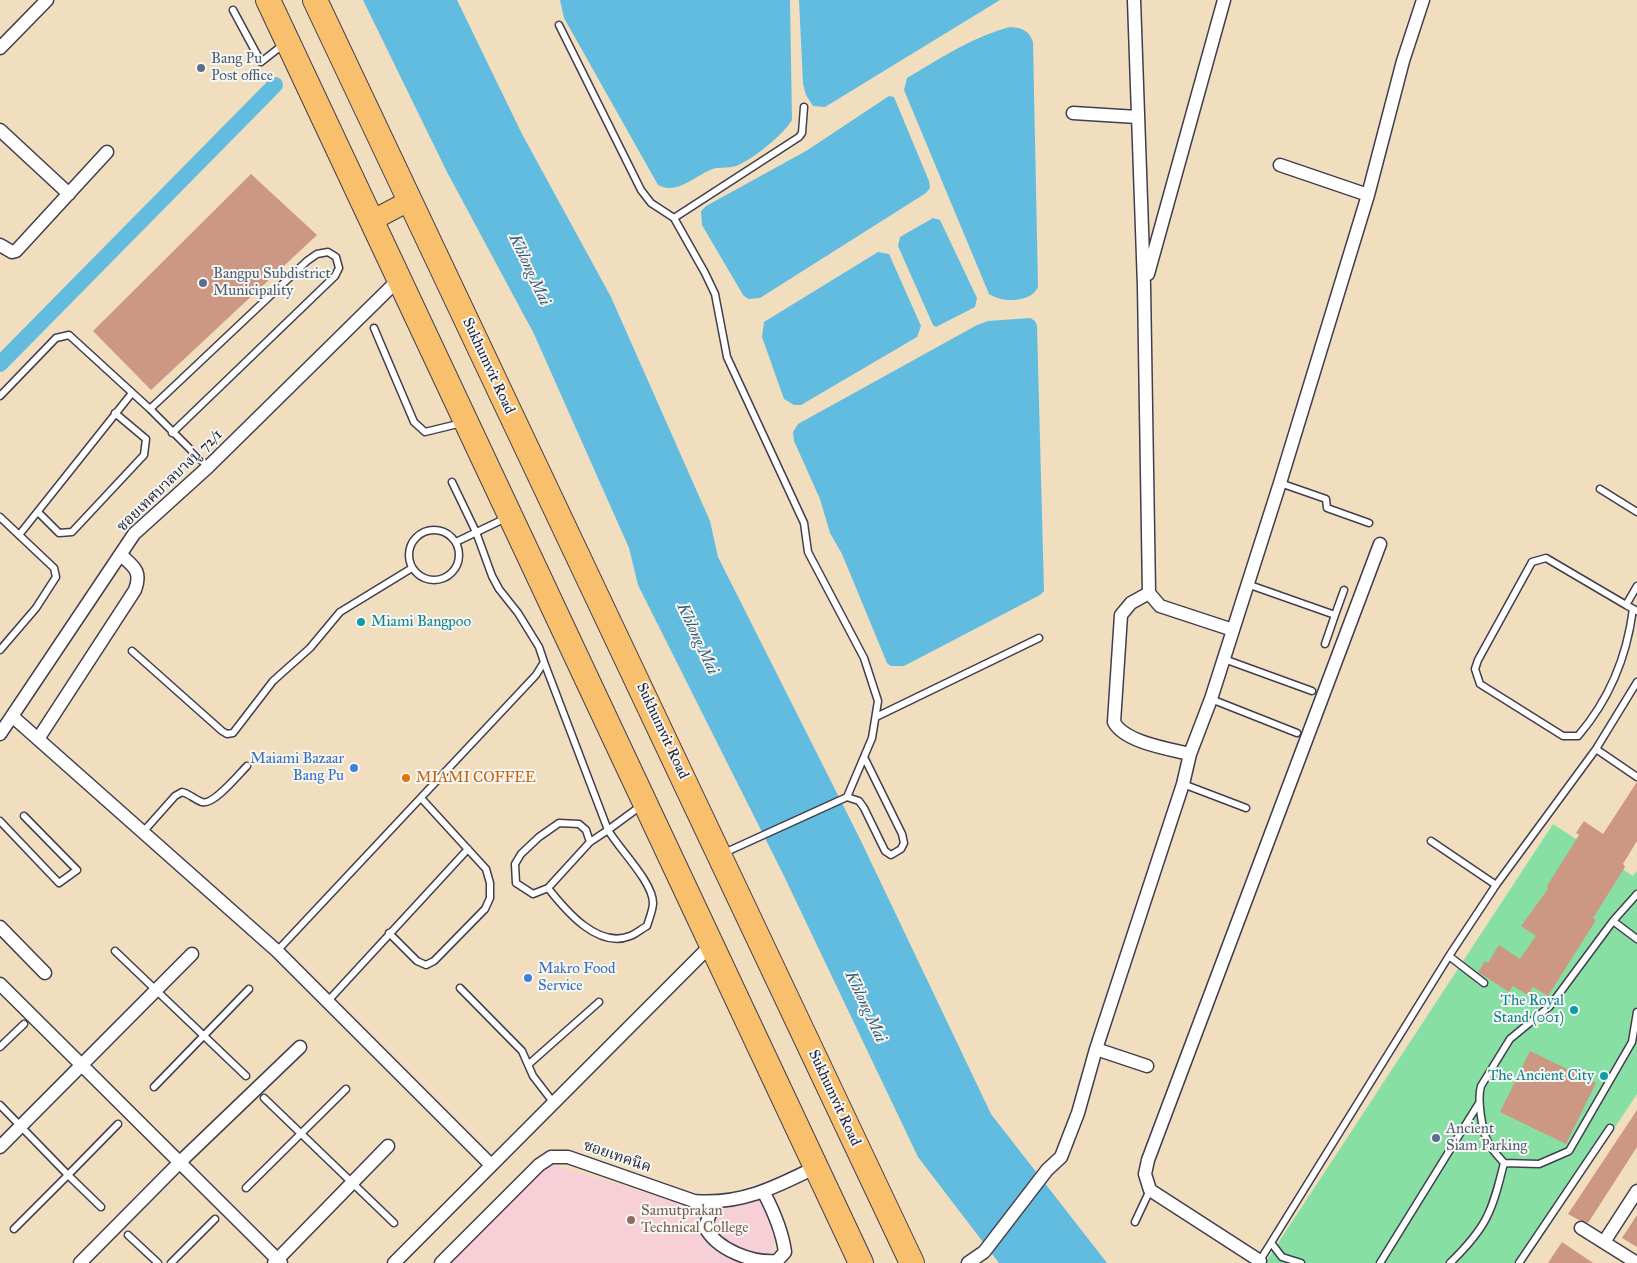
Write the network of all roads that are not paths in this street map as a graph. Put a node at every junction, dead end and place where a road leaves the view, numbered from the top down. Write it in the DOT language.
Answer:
graph roads {
  1 [pos="47,0"];
  2 [pos="268,0"];
  3 [pos="315,0"];
  4 [pos="1134,0"];
  5 [pos="1224,0"];
  6 [pos="1423,0"];
  7 [pos="233,10"];
  8 [pos="559,25"];
  9 [pos="287,41"];
  10 [pos="0,48"];
  11 [pos="804,106"];
  12 [pos="1073,112"];
  13 [pos="1137,117"];
  14 [pos="0,130"];
  15 [pos="107,152"];
  16 [pos="1280,165"];
  17 [pos="69,194"];
  18 [pos="1368,195"];
  19 [pos="409,201"];
  20 [pos="674,218"];
  21 [pos="371,221"];
  22 [pos="0,245"];
  23 [pos="398,280"];
  24 [pos="1144,286"];
  25 [pos="374,328"];
  26 [pos="132,393"];
  27 [pos="0,396"];
  28 [pos="150,409"];
  29 [pos="115,413"];
  30 [pos="466,423"];
  31 [pos="172,433"];
  32 [pos="208,467"];
  33 [pos="452,482"];
  34 [pos="1280,483"];
  35 [pos="1600,489"];
  36 [pos="38,512"];
  37 [pos="1637,512"];
  38 [pos="0,517"];
  39 [pos="510,517"];
  40 [pos="1369,523"];
  41 [pos="476,532"];
  42 [pos="19,535"];
  43 [pos="456,542"];
  44 [pos="1380,544"];
  45 [pos="121,555"];
  46 [pos="412,568"];
  47 [pos="1247,584"];
  48 [pos="1637,586"];
  49 [pos="1344,590"];
  50 [pos="1149,593"];
  51 [pos="1626,604"];
  52 [pos="1635,610"];
  53 [pos="1334,615"];
  54 [pos="1233,630"];
  55 [pos="1040,638"];
  56 [pos="1325,644"];
  57 [pos="0,650"];
  58 [pos="132,651"];
  59 [pos="1224,659"];
  60 [pos="544,662"];
  61 [pos="1637,682"];
  62 [pos="1312,691"];
  63 [pos="1210,699"];
  64 [pos="12,716"];
  65 [pos="876,717"];
  66 [pos="1297,733"];
  67 [pos="0,734"];
  68 [pos="38,739"];
  69 [pos="1596,749"];
  70 [pos="1190,754"];
  71 [pos="865,759"];
  72 [pos="247,766"];
  73 [pos="1637,777"];
  74 [pos="1183,784"];
  75 [pos="844,797"];
  76 [pos="421,798"];
  77 [pos="645,802"];
  78 [pos="1246,808"];
  79 [pos="24,816"];
  80 [pos="0,821"];
  81 [pos="608,830"];
  82 [pos="143,832"];
  83 [pos="590,842"];
  84 [pos="1431,842"];
  85 [pos="468,849"];
  86 [pos="721,855"];
  87 [pos="1496,885"];
  88 [pos="548,888"];
  89 [pos="1637,894"];
  90 [pos="1613,921"];
  91 [pos="0,928"];
  92 [pos="390,933"];
  93 [pos="1637,939"];
  94 [pos="711,945"];
  95 [pos="116,951"];
  96 [pos="277,951"];
  97 [pos="192,954"];
  98 [pos="1450,956"];
  99 [pos="45,973"];
  100 [pos="1484,983"];
  101 [pos="0,984"];
  102 [pos="460,988"];
  103 [pos="249,989"];
  104 [pos="156,990"];
  105 [pos="327,1002"];
  106 [pos="599,1002"];
  107 [pos="1637,1012"];
  108 [pos="24,1024"];
  109 [pos="204,1037"];
  110 [pos="0,1047"];
  111 [pos="300,1047"];
  112 [pos="1096,1049"];
  113 [pos="82,1064"];
  114 [pos="529,1064"];
  115 [pos="1147,1066"];
  116 [pos="246,1076"];
  117 [pos="154,1087"];
  118 [pos="346,1089"];
  119 [pos="264,1098"];
  120 [pos="553,1102"];
  121 [pos="1479,1103"];
  122 [pos="0,1105"];
  123 [pos="118,1124"];
  124 [pos="21,1126"];
  125 [pos="1610,1128"];
  126 [pos="299,1133"];
  127 [pos="388,1146"];
  128 [pos="0,1147"];
  129 [pos="180,1162"];
  130 [pos="1504,1163"];
  131 [pos="491,1165"];
  132 [pos="816,1167"];
  133 [pos="68,1175"];
  134 [pos="351,1184"];
  135 [pos="246,1188"];
  136 [pos="1150,1190"];
  137 [pos="1637,1192"];
  138 [pos="764,1193"];
  139 [pos="714,1203"];
  140 [pos="101,1208"];
  141 [pos="215,1219"];
  142 [pos="1134,1222"];
  143 [pos="394,1223"];
  144 [pos="1581,1228"];
  145 [pos="14,1230"];
  146 [pos="128,1235"];
  147 [pos="1604,1242"];
  148 [pos="1272,1244"];
  149 [pos="785,1257"];
  150 [pos="978,1258"];
  151 [pos="278,1262"];
  152 [pos="1259,1262"];
  153 [pos="80,1263"];
  154 [pos="158,1263"];
  155 [pos="171,1263"];
  156 [pos="394,1263"];
  157 [pos="441,1263"];
  158 [pos="861,1263"];
  159 [pos="912,1263"];
  160 [pos="1301,1263"];
  161 [pos="1380,1263"];
  162 [pos="1450,1263"];
  163 [pos="1519,1263"];
  164 [pos="1637,1263"];
  1 -- 10 [label="street"];
  2 -- 9 [label="highway"];
  3 -- 19 [label="highway, Sukhumvit Road"];
  4 -- 13 [label="street"];
  5 -- 24 [label="street"];
  6 -- 18 [label="street"];
  7 -- 9 [label="lane"];
  8 -- 20 [label="lane"];
  9 -- 21 [label="highway"];
  11 -- 20 [label="lane"];
  12 -- 13 [label="street"];
  13 -- 24 [label="street"];
  14 -- 17 [label="street"];
  15 -- 17 [label="street"];
  16 -- 18 [label="street"];
  17 -- 22 [label="street"];
  18 -- 34 [label="street"];
  19 -- 21 [label="main road"];
  19 -- 86 [label="highway, Sukhumvit Road"];
  20 -- 65 [label="lane"];
  21 -- 23 [label="highway"];
  23 -- 30 [label="highway"];
  23 -- 32 [label="street, ซอยเทศบาลบางปู 72/1"];
  24 -- 50 [label="street"];
  25 -- 30 [label="lane"];
  26 -- 27 [label="lane"];
  26 -- 28 [label="lane"];
  26 -- 29 [label="lane"];
  28 -- 31 [label="lane"];
  28 -- 31 [label="lane"];
  29 -- 36 [label="lane"];
  29 -- 36 [label="lane"];
  30 -- 39 [label="highway"];
  31 -- 32 [label="lane"];
  32 -- 45 [label="street, ซอยเทศบาลบางปู 72/1"];
  33 -- 41 [label="lane"];
  34 -- 40 [label="lane"];
  34 -- 47 [label="street"];
  35 -- 37 [label="lane"];
  36 -- 42 [label="lane"];
  38 -- 42 [label="lane"];
  39 -- 41 [label="lane"];
  39 -- 77 [label="highway"];
  41 -- 43 [label="lane"];
  41 -- 60 [label="lane"];
  42 -- 57 [label="lane"];
  43 -- 46 [label="lane"];
  43 -- 46 [label="lane"];
  44 -- 136 [label="street"];
  45 -- 64 [label="street, ซอยเทศบาลบางปู 72/1"];
  45 -- 68 [label="street"];
  46 -- 58 [label="lane"];
  47 -- 53 [label="lane"];
  47 -- 54 [label="street"];
  48 -- 51 [label="lane"];
  49 -- 53 [label="lane"];
  50 -- 54 [label="street"];
  50 -- 70 [label="street"];
  51 -- 52 [label="lane"];
  51 -- 52 [label="lane"];
  53 -- 56 [label="lane"];
  54 -- 59 [label="street"];
  55 -- 65 [label="lane"];
  59 -- 62 [label="lane"];
  59 -- 63 [label="street"];
  60 -- 76 [label="lane"];
  60 -- 81 [label="lane"];
  61 -- 69 [label="lane"];
  63 -- 66 [label="lane"];
  63 -- 70 [label="street"];
  64 -- 67 [label="street, ซอยเทศบาลบางปู 72/1"];
  64 -- 68 [label="street"];
  65 -- 71 [label="lane"];
  68 -- 82 [label="street"];
  69 -- 73 [label="lane"];
  69 -- 87 [label="lane"];
  70 -- 74 [label="street"];
  71 -- 75 [label="lane"];
  71 -- 75 [label="lane"];
  72 -- 82 [label="lane"];
  74 -- 78 [label="lane"];
  74 -- 112 [label="street"];
  75 -- 86 [label="lane"];
  76 -- 85 [label="lane"];
  76 -- 96 [label="lane"];
  77 -- 81 [label="lane"];
  77 -- 94 [label="highway"];
  79 -- 80 [label="lane"];
  81 -- 83 [label="lane"];
  81 -- 88 [label="lane"];
  82 -- 96 [label="street"];
  83 -- 88 [label="lane"];
  83 -- 88 [label="lane"];
  84 -- 87 [label="lane"];
  85 -- 92 [label="lane"];
  85 -- 92 [label="lane"];
  86 -- 159 [label="highway, Sukhumvit Road"];
  87 -- 98 [label="lane"];
  89 -- 90 [label="lane"];
  90 -- 93 [label="lane"];
  90 -- 121 [label="lane"];
  91 -- 99 [label="street"];
  92 -- 105 [label="lane"];
  94 -- 120 [label="street"];
  94 -- 132 [label="highway"];
  95 -- 104 [label="lane"];
  96 -- 105 [label="street"];
  97 -- 104 [label="street"];
  98 -- 100 [label="lane"];
  98 -- 148 [label="lane"];
  101 -- 113 [label="street"];
  102 -- 114 [label="lane"];
  103 -- 109 [label="lane"];
  104 -- 109 [label="lane"];
  104 -- 113 [label="street"];
  105 -- 131 [label="street"];
  106 -- 114 [label="lane"];
  107 -- 130 [label="lane"];
  108 -- 110 [label="lane"];
  109 -- 116 [label="lane"];
  109 -- 117 [label="lane"];
  111 -- 129 [label="street"];
  112 -- 115 [label="street"];
  112 -- 150 [label="street"];
  113 -- 124 [label="street"];
  113 -- 129 [label="street"];
  114 -- 120 [label="lane"];
  118 -- 126 [label="lane"];
  119 -- 126 [label="lane"];
  120 -- 131 [label="street"];
  121 -- 130 [label="lane"];
  121 -- 161 [label="lane"];
  122 -- 124 [label="lane"];
  123 -- 133 [label="lane"];
  124 -- 128 [label="street"];
  124 -- 133 [label="lane"];
  125 -- 163 [label="lane"];
  126 -- 134 [label="lane"];
  126 -- 135 [label="lane"];
  127 -- 134 [label="street"];
  129 -- 151 [label="street"];
  129 -- 153 [label="street"];
  130 -- 162 [label="lane"];
  131 -- 156 [label="street"];
  132 -- 138 [label="street, ซอยเทคนิค"];
  132 -- 158 [label="highway"];
  133 -- 140 [label="lane"];
  133 -- 145 [label="lane"];
  134 -- 143 [label="lane"];
  134 -- 151 [label="street"];
  136 -- 142 [label="lane"];
  136 -- 152 [label="street"];
  137 -- 147 [label="street"];
  138 -- 139 [label="street, ซอยเทคนิค"];
  138 -- 149 [label="street"];
  139 -- 149 [label="street"];
  139 -- 157 [label="street, ซอยเทคนิค"];
  141 -- 155 [label="lane"];
  144 -- 147 [label="street"];
  146 -- 154 [label="lane"];
  147 -- 164 [label="street"];
  148 -- 152 [label="lane"];
  148 -- 160 [label="lane"];
}
